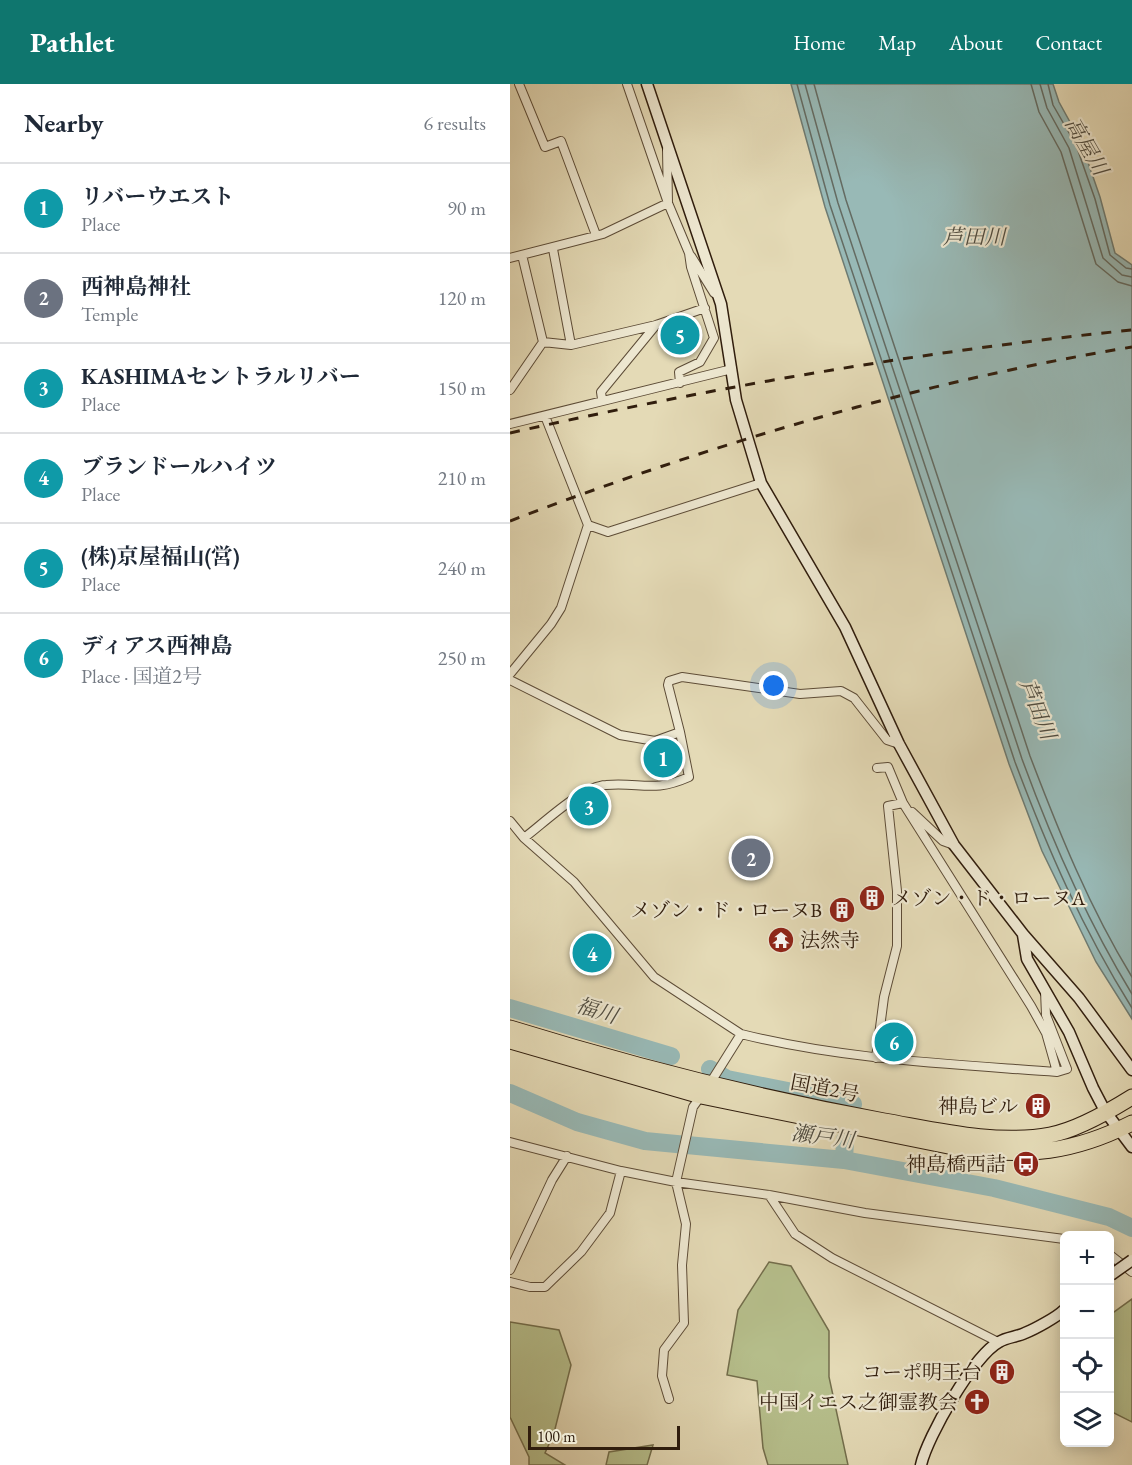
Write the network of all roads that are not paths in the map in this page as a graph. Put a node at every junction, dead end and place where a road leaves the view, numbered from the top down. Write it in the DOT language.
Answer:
graph roads {
  1 [pos="519,84"];
  2 [pos="627,84"];
  3 [pos="647,84"];
  4 [pos="667,140"];
  5 [pos="668,203"];
  6 [pos="596,235"];
  7 [pos="553,249"];
  8 [pos="689,253"];
  9 [pos="522,255"];
  10 [pos="510,258"];
  11 [pos="721,304"];
  12 [pos="705,308"];
  13 [pos="656,325"];
  14 [pos="543,342"];
  15 [pos="571,345"];
  16 [pos="732,369"];
  17 [pos="680,382"];
  18 [pos="510,390"];
  19 [pos="602,399"];
  20 [pos="510,414"];
  21 [pos="545,416"];
  22 [pos="520,422"];
  23 [pos="510,424"];
  24 [pos="761,483"];
  25 [pos="588,525"];
  26 [pos="510,674"];
  27 [pos="510,680"];
  28 [pos="680,732"];
  29 [pos="898,744"];
  30 [pos="877,768"];
  31 [pos="903,803"];
  32 [pos="510,820"];
  33 [pos="524,838"];
  34 [pos="954,844"];
  35 [pos="1023,934"];
  36 [pos="1045,988"];
  37 [pos="510,1028"];
  38 [pos="741,1034"];
  39 [pos="510,1041"];
  40 [pos="876,1058"];
  41 [pos="1132,1070"];
  42 [pos="1058,1072"];
  43 [pos="707,1088"];
  44 [pos="1129,1099"];
  45 [pos="1105,1111"];
  46 [pos="1126,1127"];
  47 [pos="510,1142"];
  48 [pos="1132,1147"];
  49 [pos="567,1156"];
  50 [pos="621,1171"];
  51 [pos="677,1179"];
  52 [pos="769,1195"];
  53 [pos="1060,1238"];
  54 [pos="1114,1258"];
  55 [pos="1132,1260"];
  56 [pos="510,1270"];
  57 [pos="1132,1272"];
  58 [pos="1114,1273"];
  59 [pos="510,1282"];
  60 [pos="1060,1314"];
  61 [pos="998,1342"];
  62 [pos="669,1399"];
  63 [pos="921,1465"];
  1 -- 6 [label="street"];
  2 -- 5 [label="street"];
  3 -- 4 [label="street"];
  4 -- 5 [label="street"];
  4 -- 11 [label="street"];
  5 -- 6 [label="street"];
  5 -- 8 [label="street"];
  6 -- 7 [label="street"];
  7 -- 9 [label="street"];
  7 -- 15 [label="street"];
  8 -- 11 [label="street"];
  8 -- 12 [label="street"];
  9 -- 10 [label="street"];
  9 -- 14 [label="street"];
  11 -- 16 [label="street"];
  12 -- 13 [label="street"];
  12 -- 17 [label="street"];
  13 -- 15 [label="street"];
  13 -- 19 [label="street"];
  14 -- 15 [label="street"];
  14 -- 18 [label="street"];
  16 -- 17 [label="street"];
  16 -- 24 [label="street"];
  17 -- 19 [label="street"];
  19 -- 21 [label="street"];
  20 -- 22 [label="street"];
  21 -- 22 [label="street"];
  21 -- 25 [label="street"];
  22 -- 23 [label="street"];
  24 -- 25 [label="street"];
  24 -- 29 [label="street"];
  25 -- 26 [label="street"];
  27 -- 28 [label="street"];
  28 -- 29 [label="street"];
  28 -- 33 [label="street"];
  29 -- 34 [label="street"];
  30 -- 31 [label="street"];
  31 -- 34 [label="street"];
  31 -- 40 [label="street"];
  31 -- 42 [label="street"];
  32 -- 33 [label="street"];
  33 -- 38 [label="street"];
  34 -- 35 [label="street"];
  35 -- 36 [label="street"];
  35 -- 41 [label="street"];
  36 -- 42 [label="street"];
  36 -- 45 [label="street"];
  37 -- 43 [label="highway, 国道2号"];
  38 -- 40 [label="street"];
  38 -- 43 [label="street"];
  39 -- 43 [label="highway, 国道2号"];
  40 -- 42 [label="street"];
  43 -- 45 [label="highway, 国道2号"];
  43 -- 46 [label="highway, 国道2号"];
  43 -- 51 [label="street"];
  44 -- 45 [label="highway, 国道2号"];
  45 -- 46 [label="street"];
  46 -- 48 [label="street"];
  47 -- 49 [label="street"];
  49 -- 50 [label="street"];
  49 -- 56 [label="street"];
  50 -- 51 [label="street"];
  50 -- 59 [label="street"];
  51 -- 52 [label="street"];
  51 -- 62 [label="street"];
  52 -- 53 [label="street"];
  52 -- 61 [label="street"];
  54 -- 57 [label="street"];
  55 -- 58 [label="street, bridge"];
  60 -- 61 [label="street"];
  61 -- 63 [label="street"];
}
